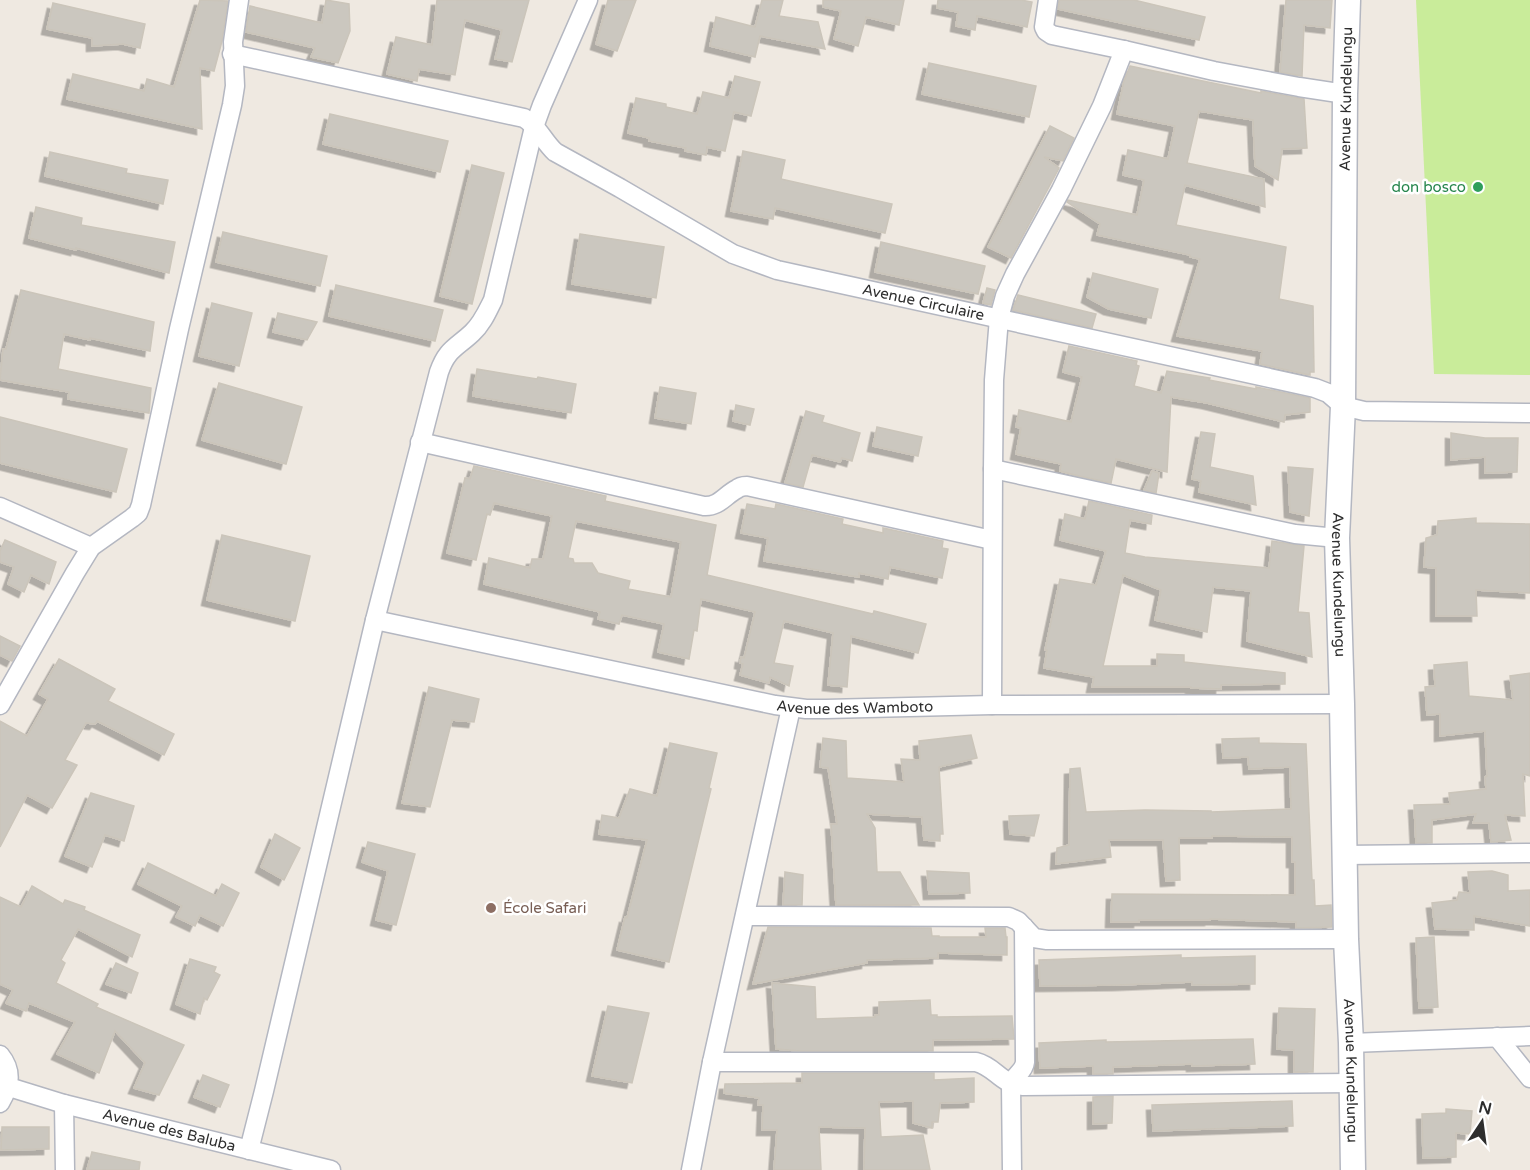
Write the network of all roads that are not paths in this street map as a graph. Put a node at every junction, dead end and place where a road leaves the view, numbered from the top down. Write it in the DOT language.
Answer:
graph roads {
  1 [pos="239,0"];
  2 [pos="588,0"];
  3 [pos="1048,0"];
  4 [pos="1348,0"];
  5 [pos="1124,50"];
  6 [pos="232,54"];
  7 [pos="1345,94"];
  8 [pos="534,127"];
  9 [pos="999,318"];
  10 [pos="1343,406"];
  11 [pos="1530,413"];
  12 [pos="420,442"];
  13 [pos="993,469"];
  14 [pos="0,507"];
  15 [pos="1337,538"];
  16 [pos="992,540"];
  17 [pos="91,547"];
  18 [pos="375,620"];
  19 [pos="1342,704"];
  20 [pos="0,705"];
  21 [pos="992,705"];
  22 [pos="791,708"];
  23 [pos="1530,853"];
  24 [pos="1344,855"];
  25 [pos="745,916"];
  26 [pos="1024,927"];
  27 [pos="1346,939"];
  28 [pos="1530,1036"];
  29 [pos="1497,1037"];
  30 [pos="1351,1043"];
  31 [pos="0,1055"];
  32 [pos="712,1062"];
  33 [pos="1530,1078"];
  34 [pos="1351,1083"];
  35 [pos="1011,1085"];
  36 [pos="4,1095"];
  37 [pos="64,1104"];
  38 [pos="249,1150"];
  39 [pos="65,1170"];
  40 [pos="331,1170"];
  41 [pos="691,1170"];
  42 [pos="1012,1170"];
  43 [pos="1353,1170"];
  1 -- 6 [label="street"];
  2 -- 8 [label="street"];
  3 -- 5 [label="street"];
  4 -- 7 [label="street, Avenue Kundelungu"];
  5 -- 7 [label="street"];
  5 -- 9 [label="street"];
  6 -- 8 [label="street"];
  6 -- 17 [label="street"];
  7 -- 10 [label="street, Avenue Kundelungu"];
  8 -- 9 [label="street, Avenue Circulaire"];
  8 -- 12 [label="street"];
  9 -- 10 [label="street, Avenue Circulaire"];
  9 -- 13 [label="street"];
  10 -- 11 [label="street"];
  10 -- 15 [label="street, Avenue Kundelungu"];
  12 -- 16 [label="street"];
  12 -- 18 [label="street"];
  13 -- 15 [label="street"];
  13 -- 16 [label="street"];
  14 -- 17 [label="street"];
  15 -- 19 [label="street, Avenue Kundelungu"];
  16 -- 21 [label="street"];
  17 -- 20 [label="street"];
  18 -- 22 [label="street, Avenue des Wamboto"];
  18 -- 38 [label="street"];
  19 -- 21 [label="street, Avenue des Wamboto"];
  19 -- 24 [label="street, Avenue Kundelungu"];
  21 -- 22 [label="street, Avenue des Wamboto"];
  22 -- 25 [label="street"];
  23 -- 24 [label="street"];
  24 -- 27 [label="street, Avenue Kundelungu"];
  25 -- 26 [label="street"];
  25 -- 32 [label="street"];
  26 -- 27 [label="street"];
  26 -- 35 [label="street"];
  27 -- 30 [label="street, Avenue Kundelungu"];
  28 -- 29 [label="street"];
  29 -- 30 [label="street"];
  29 -- 33 [label="street"];
  30 -- 34 [label="street, Avenue Kundelungu"];
  31 -- 36 [label="street, Avenue des Baluba"];
  32 -- 35 [label="street"];
  32 -- 41 [label="street"];
  34 -- 35 [label="street"];
  34 -- 43 [label="street, Avenue Kundelungu"];
  35 -- 42 [label="street"];
  36 -- 37 [label="street, Avenue des Baluba"];
  37 -- 38 [label="street, Avenue des Baluba"];
  37 -- 39 [label="street"];
  38 -- 40 [label="street, Avenue des Baluba"];
}
